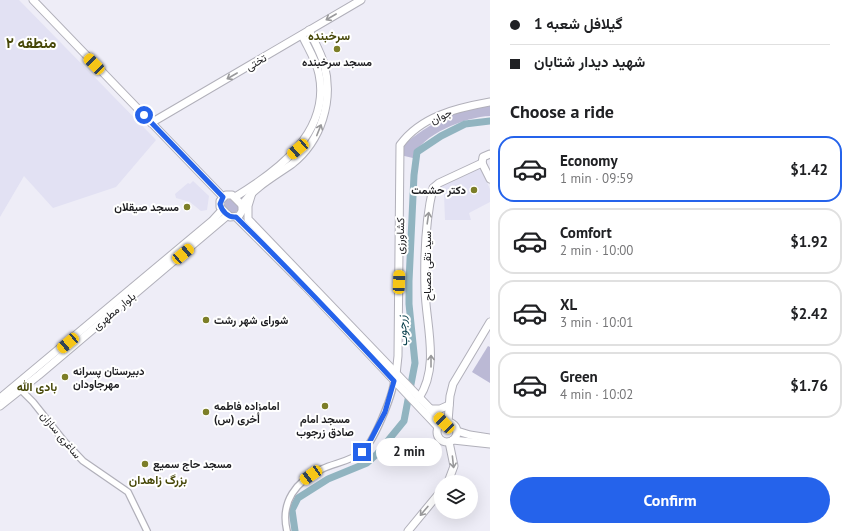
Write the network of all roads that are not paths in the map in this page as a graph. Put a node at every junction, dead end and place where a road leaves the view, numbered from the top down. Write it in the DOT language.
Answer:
graph roads {
  1 [pos="32,0"];
  2 [pos="361,0"];
  3 [pos="309,30"];
  4 [pos="302,35"];
  5 [pos="316,44"];
  6 [pos="308,48"];
  7 [pos="490,102"];
  8 [pos="151,123"];
  9 [pos="400,145"];
  10 [pos="490,154"];
  11 [pos="482,163"];
  12 [pos="490,179"];
  13 [pos="252,193"];
  14 [pos="223,197"];
  15 [pos="234,197"];
  16 [pos="242,205"];
  17 [pos="222,210"];
  18 [pos="228,215"];
  19 [pos="236,217"];
  20 [pos="248,223"];
  21 [pos="490,322"];
  22 [pos="396,378"];
  23 [pos="21,387"];
  24 [pos="401,388"];
  25 [pos="390,396"];
  26 [pos="0,398"];
  27 [pos="417,399"];
  28 [pos="449,405"];
  29 [pos="0,406"];
  30 [pos="430,409"];
  31 [pos="443,424"];
  32 [pos="457,431"];
  33 [pos="490,438"];
  34 [pos="451,441"];
  35 [pos="490,444"];
  36 [pos="451,475"];
  37 [pos="434,499"];
  38 [pos="147,531"];
  39 [pos="286,531"];
  40 [pos="408,531"];
  1 -- 8 [label="main road"];
  2 -- 3 [label="main road, تختی, one-way"];
  3 -- 4 [label="main road, تختی"];
  3 -- 5 [label="main road"];
  4 -- 6 [label="main road"];
  4 -- 8 [label="main road, تختی, one-way"];
  5 -- 6 [label="main road"];
  13 -- 5 [label="main road, one-way"];
  6 -- 15 [label="main road"];
  7 -- 9 [label="main road, جوان"];
  8 -- 14 [label="main road"];
  9 -- 22 [label="main road, کشاورزی"];
  10 -- 11 [label="main road"];
  11 -- 12 [label="main road"];
  27 -- 11 [label="main road, سید تقی مصباح, one-way"];
  13 -- 16 [label="main road"];
  13 -- 20 [label="main road"];
  14 -- 15 [label="main road"];
  14 -- 17 [label="main road"];
  15 -- 16 [label="main road"];
  16 -- 19 [label="main road"];
  17 -- 18 [label="main road"];
  17 -- 23 [label="main road, بلوار مطهری"];
  18 -- 19 [label="main road"];
  18 -- 23 [label="main road, بلوار مطهری"];
  19 -- 20 [label="main road"];
  20 -- 22 [label="main road"];
  21 -- 28 [label="main road"];
  22 -- 24 [label="main road"];
  22 -- 25 [label="street"];
  22 -- 27 [label="main road"];
  23 -- 26 [label="main road, بلوار مطهری"];
  23 -- 29 [label="main road, بلوار مطهری"];
  23 -- 38 [label="street, ساغری سازان"];
  24 -- 25 [label="street"];
  24 -- 27 [label="main road"];
  25 -- 39 [label="street"];
  27 -- 30 [label="main road"];
  27 -- 31 [label="main road"];
  28 -- 30 [label="main road"];
  28 -- 31 [label="main road"];
  30 -- 31 [label="main road"];
  31 -- 32 [label="main road"];
  31 -- 34 [label="main road"];
  32 -- 33 [label="main road"];
  32 -- 34 [label="main road"];
  34 -- 35 [label="main road"];
  34 -- 36 [label="main road, one-way"];
  37 -- 40 [label="main road, one-way"];
}
